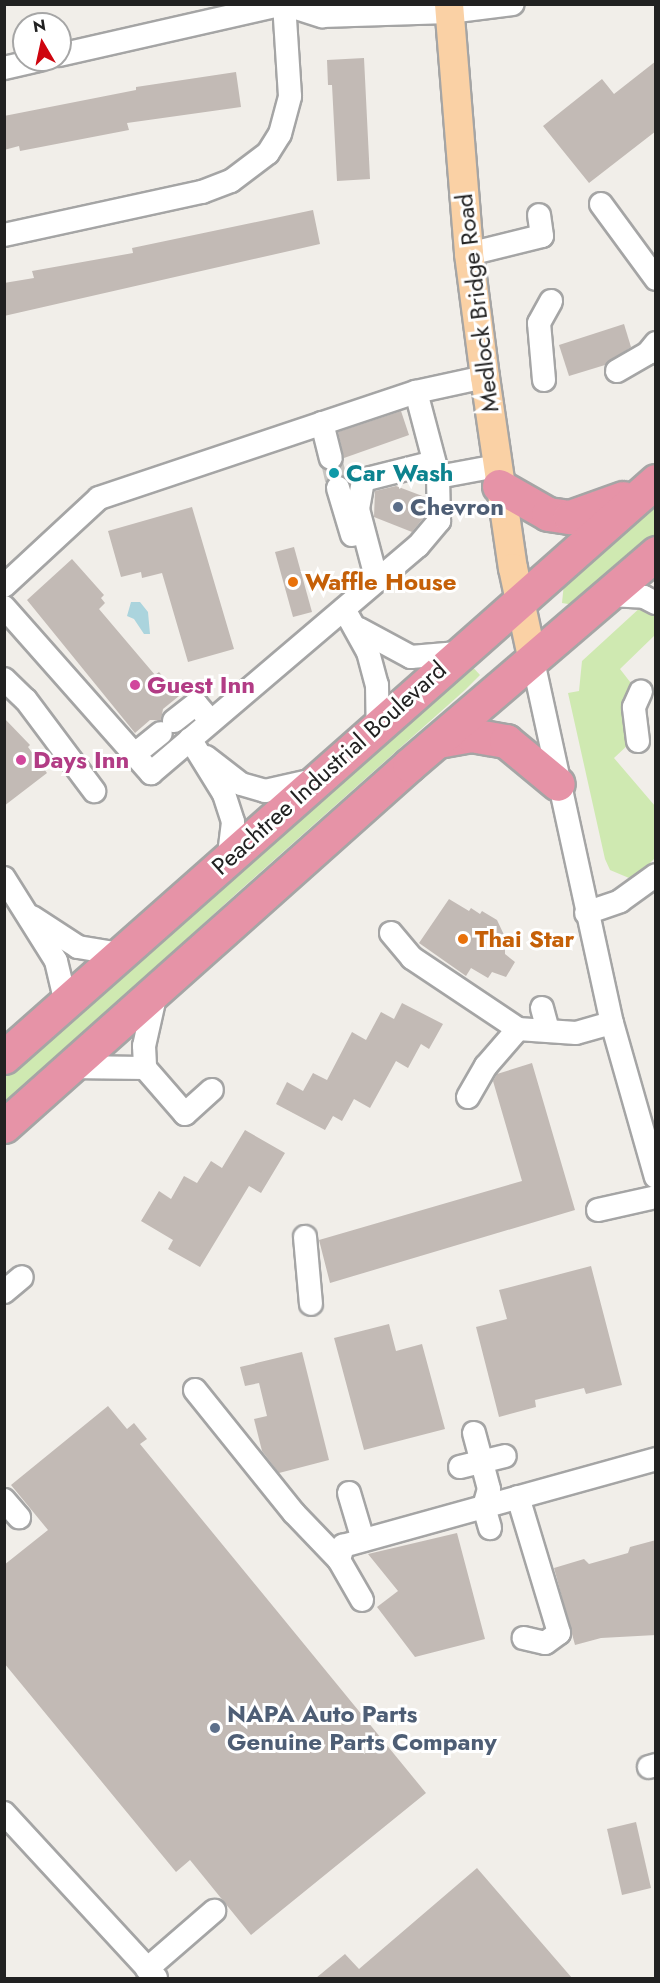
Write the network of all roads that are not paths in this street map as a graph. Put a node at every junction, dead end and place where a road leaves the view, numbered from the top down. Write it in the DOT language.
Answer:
graph roads {
  1 [pos="284,4"];
  2 [pos="513,4"];
  3 [pos="449,8"];
  4 [pos="72,52"];
  5 [pos="601,204"];
  6 [pos="540,215"];
  7 [pos="4,235"];
  8 [pos="470,254"];
  9 [pos="656,279"];
  10 [pos="551,301"];
  11 [pos="656,343"];
  12 [pos="617,371"];
  13 [pos="485,376"];
  14 [pos="544,380"];
  15 [pos="416,392"];
  16 [pos="322,423"];
  17 [pos="331,458"];
  18 [pos="436,470"];
  19 [pos="498,476"];
  20 [pos="652,484"];
  21 [pos="338,488"];
  22 [pos="656,553"];
  23 [pos="372,585"];
  24 [pos="4,586"];
  25 [pos="608,595"];
  26 [pos="520,599"];
  27 [pos="656,603"];
  28 [pos="4,607"];
  29 [pos="344,609"];
  30 [pos="359,629"];
  31 [pos="458,653"];
  32 [pos="533,661"];
  33 [pos="4,679"];
  34 [pos="641,691"];
  35 [pos="212,722"];
  36 [pos="378,724"];
  37 [pos="190,739"];
  38 [pos="438,741"];
  39 [pos="638,741"];
  40 [pos="135,754"];
  41 [pos="204,757"];
  42 [pos="315,779"];
  43 [pos="558,784"];
  44 [pos="94,791"];
  45 [pos="229,857"];
  46 [pos="656,875"];
  47 [pos="11,889"];
  48 [pos="586,913"];
  49 [pos="390,933"];
  50 [pos="120,954"];
  51 [pos="157,988"];
  52 [pos="66,1003"];
  53 [pos="542,1008"];
  54 [pos="612,1023"];
  55 [pos="518,1029"];
  56 [pos="548,1030"];
  57 [pos="4,1057"];
  58 [pos="69,1067"];
  59 [pos="145,1068"];
  60 [pos="212,1089"];
  61 [pos="468,1097"];
  62 [pos="645,1100"];
  63 [pos="4,1126"];
  64 [pos="651,1141"];
  65 [pos="656,1177"];
  66 [pos="656,1197"];
  67 [pos="598,1210"];
  68 [pos="305,1237"];
  69 [pos="21,1277"];
  70 [pos="4,1292"];
  71 [pos="310,1304"];
  72 [pos="195,1390"];
  73 [pos="474,1433"];
  74 [pos="505,1456"];
  75 [pos="656,1459"];
  76 [pos="471,1465"];
  77 [pos="349,1493"];
  78 [pos="518,1497"];
  79 [pos="4,1500"];
  80 [pos="484,1507"];
  81 [pos="19,1517"];
  82 [pos="490,1528"];
  83 [pos="363,1540"];
  84 [pos="339,1560"];
  85 [pos="362,1600"];
  86 [pos="524,1638"];
  87 [pos="4,1813"];
  88 [pos="214,1911"];
  89 [pos="152,1974"];
  1 -- 3 [label="street"];
  2 -- 3 [label="street"];
  3 -- 8 [label="main road, Medlock Bridge Road"];
  4 -- 7 [label="street"];
  5 -- 9 [label="street"];
  6 -- 8 [label="street"];
  8 -- 13 [label="main road, Medlock Bridge Road"];
  10 -- 14 [label="street"];
  11 -- 12 [label="street"];
  13 -- 15 [label="street"];
  13 -- 19 [label="main road, Medlock Bridge Road"];
  15 -- 16 [label="street"];
  15 -- 18 [label="street"];
  16 -- 17 [label="street"];
  16 -- 24 [label="street"];
  18 -- 19 [label="street"];
  18 -- 23 [label="street"];
  18 -- 23 [label="street"];
  19 -- 20 [label="highway"];
  19 -- 26 [label="main road, Medlock Bridge Road"];
  20 -- 26 [label="highway, Peachtree Industrial Boulevard"];
  21 -- 23 [label="street"];
  22 -- 25 [label="highway, Peachtree Industrial Boulevard"];
  23 -- 29 [label="street"];
  25 -- 27 [label="street"];
  25 -- 32 [label="highway, Peachtree Industrial Boulevard"];
  26 -- 31 [label="highway, Peachtree Industrial Boulevard"];
  26 -- 32 [label="main road, Medlock Bridge Road"];
  28 -- 40 [label="street"];
  29 -- 30 [label="street"];
  29 -- 35 [label="street"];
  30 -- 31 [label="street"];
  30 -- 36 [label="street"];
  31 -- 36 [label="highway, Peachtree Industrial Boulevard"];
  32 -- 38 [label="highway, Peachtree Industrial Boulevard"];
  32 -- 43 [label="street"];
  33 -- 44 [label="street"];
  34 -- 39 [label="street"];
  35 -- 37 [label="street"];
  35 -- 40 [label="street"];
  36 -- 42 [label="highway, Peachtree Industrial Boulevard"];
  37 -- 40 [label="street"];
  37 -- 41 [label="street"];
  38 -- 43 [label="highway"];
  38 -- 51 [label="highway, Peachtree Industrial Boulevard"];
  41 -- 42 [label="street"];
  41 -- 45 [label="street"];
  42 -- 45 [label="highway, Peachtree Industrial Boulevard"];
  43 -- 48 [label="street"];
  45 -- 50 [label="highway, Peachtree Industrial Boulevard"];
  46 -- 48 [label="street"];
  47 -- 50 [label="street"];
  47 -- 52 [label="street"];
  48 -- 54 [label="street"];
  49 -- 55 [label="street"];
  50 -- 52 [label="highway, Peachtree Industrial Boulevard"];
  51 -- 58 [label="highway, Peachtree Industrial Boulevard"];
  51 -- 59 [label="street"];
  52 -- 57 [label="highway, Peachtree Industrial Boulevard"];
  53 -- 56 [label="street"];
  54 -- 56 [label="street"];
  54 -- 62 [label="street"];
  55 -- 56 [label="street"];
  55 -- 61 [label="street"];
  58 -- 59 [label="street"];
  58 -- 63 [label="highway, Peachtree Industrial Boulevard"];
  59 -- 60 [label="street"];
  62 -- 64 [label="street"];
  64 -- 65 [label="street"];
  66 -- 67 [label="street"];
  68 -- 71 [label="street"];
  69 -- 70 [label="street"];
  72 -- 84 [label="street"];
  73 -- 76 [label="street"];
  74 -- 76 [label="street"];
  75 -- 78 [label="street"];
  76 -- 80 [label="street"];
  77 -- 83 [label="street"];
  78 -- 80 [label="street"];
  78 -- 86 [label="street"];
  79 -- 81 [label="street"];
  80 -- 82 [label="street"];
  80 -- 83 [label="street"];
  83 -- 84 [label="street"];
  84 -- 85 [label="street"];
  87 -- 89 [label="street"];
  88 -- 89 [label="street"];
}
